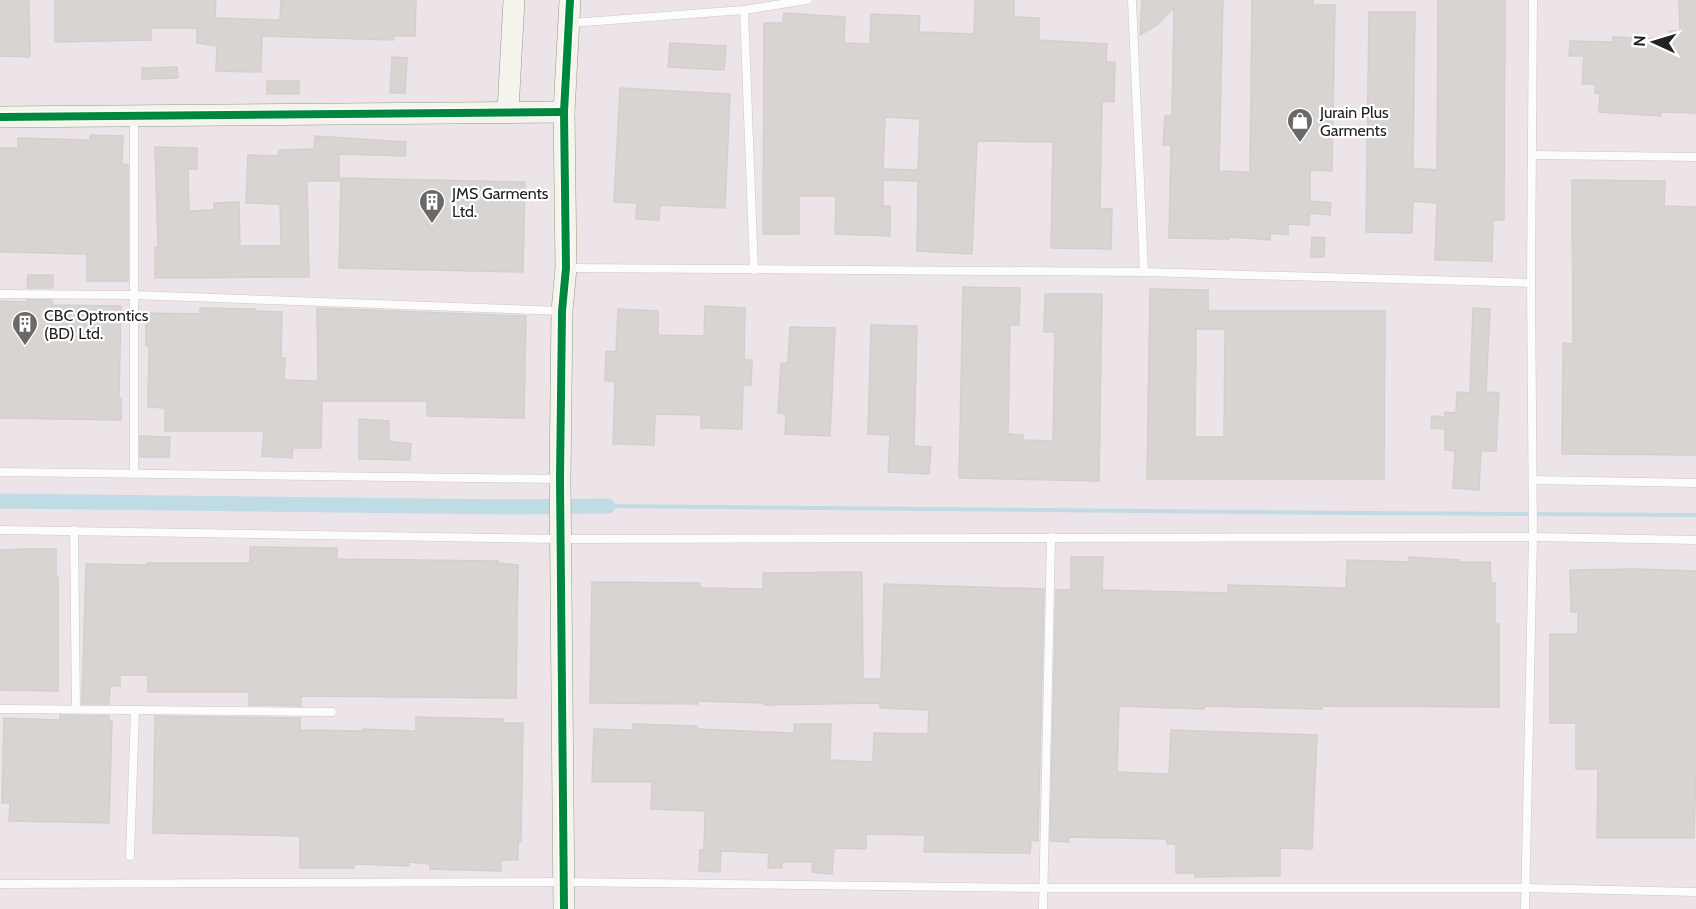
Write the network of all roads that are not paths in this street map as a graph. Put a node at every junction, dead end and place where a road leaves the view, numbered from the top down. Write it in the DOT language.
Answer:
graph roads {
  1 [pos="514,0"];
  2 [pos="570,0"];
  3 [pos="807,0"];
  4 [pos="1132,0"];
  5 [pos="1533,0"];
  6 [pos="744,10"];
  7 [pos="570,23"];
  8 [pos="508,111"];
  9 [pos="564,112"];
  10 [pos="0,117"];
  11 [pos="134,117"];
  12 [pos="1533,155"];
  13 [pos="1696,156"];
  14 [pos="566,268"];
  15 [pos="754,270"];
  16 [pos="1144,272"];
  17 [pos="1531,283"];
  18 [pos="0,294"];
  19 [pos="134,296"];
  20 [pos="562,311"];
  21 [pos="0,472"];
  22 [pos="134,473"];
  23 [pos="560,479"];
  24 [pos="1533,480"];
  25 [pos="1696,483"];
  26 [pos="0,530"];
  27 [pos="74,530"];
  28 [pos="560,532"];
  29 [pos="1051,537"];
  30 [pos="1533,537"];
  31 [pos="1696,540"];
  32 [pos="0,709"];
  33 [pos="76,710"];
  34 [pos="135,710"];
  35 [pos="332,712"];
  36 [pos="130,856"];
  37 [pos="564,882"];
  38 [pos="0,884"];
  39 [pos="1043,888"];
  40 [pos="1526,888"];
  41 [pos="1696,892"];
  42 [pos="564,909"];
  43 [pos="1043,909"];
  44 [pos="1525,909"];
  1 -- 8 [label="street"];
  2 -- 7 [label="street"];
  3 -- 6 [label="lane"];
  4 -- 16 [label="lane"];
  5 -- 12 [label="lane"];
  6 -- 7 [label="lane"];
  6 -- 15 [label="lane"];
  7 -- 9 [label="street"];
  8 -- 9 [label="street"];
  8 -- 11 [label="street"];
  9 -- 14 [label="street"];
  10 -- 11 [label="street"];
  11 -- 19 [label="lane"];
  12 -- 13 [label="lane"];
  12 -- 17 [label="lane"];
  14 -- 15 [label="lane"];
  14 -- 20 [label="street"];
  15 -- 16 [label="lane"];
  16 -- 17 [label="lane"];
  17 -- 24 [label="lane"];
  18 -- 19 [label="lane"];
  19 -- 20 [label="lane"];
  19 -- 22 [label="lane"];
  20 -- 23 [label="street"];
  21 -- 22 [label="lane"];
  22 -- 23 [label="lane"];
  23 -- 28 [label="street"];
  24 -- 25 [label="lane"];
  24 -- 30 [label="lane"];
  26 -- 27 [label="lane"];
  27 -- 28 [label="lane"];
  27 -- 33 [label="lane"];
  28 -- 29 [label="lane"];
  28 -- 37 [label="street"];
  29 -- 30 [label="lane"];
  29 -- 39 [label="lane"];
  30 -- 31 [label="lane"];
  30 -- 40 [label="lane"];
  32 -- 33 [label="lane"];
  33 -- 34 [label="lane"];
  34 -- 35 [label="lane"];
  34 -- 36 [label="lane"];
  37 -- 38 [label="lane"];
  37 -- 39 [label="lane"];
  37 -- 42 [label="street"];
  39 -- 40 [label="lane"];
  39 -- 43 [label="lane"];
  40 -- 41 [label="lane"];
  40 -- 44 [label="lane"];
}
